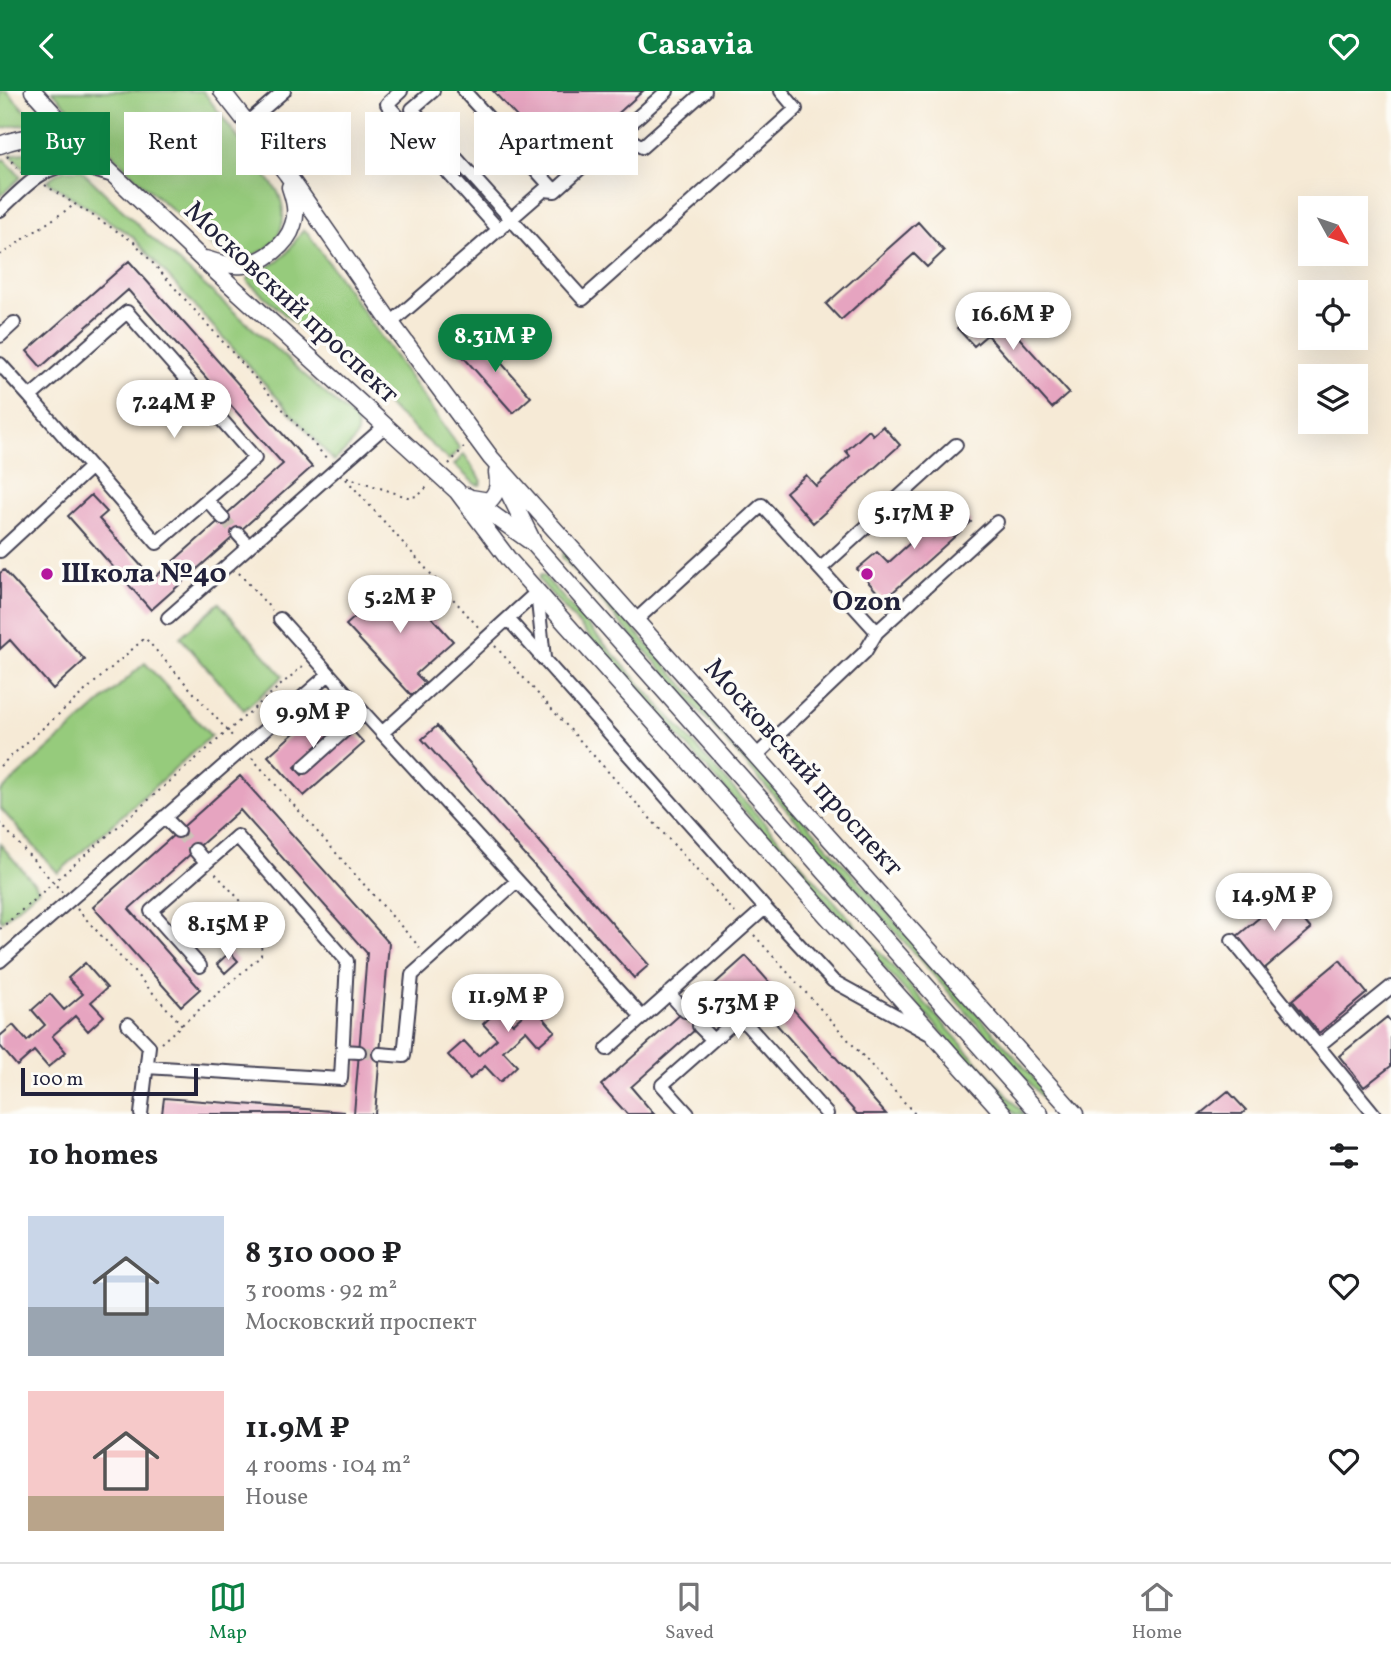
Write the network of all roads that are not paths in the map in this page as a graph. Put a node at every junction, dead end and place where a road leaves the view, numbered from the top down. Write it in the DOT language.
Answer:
graph roads {
  1 [pos="33,91"];
  2 [pos="222,91"];
  3 [pos="285,91"];
  4 [pos="401,91"];
  5 [pos="433,91"];
  6 [pos="464,91"];
  7 [pos="667,91"];
  8 [pos="705,91"];
  9 [pos="780,91"];
  10 [pos="52,112"];
  11 [pos="238,112"];
  12 [pos="260,112"];
  13 [pos="638,117"];
  14 [pos="21,138"];
  15 [pos="638,144"];
  16 [pos="4,151"];
  17 [pos="110,171"];
  18 [pos="287,175"];
  19 [pos="288,175"];
  20 [pos="573,175"];
  21 [pos="116,177"];
  22 [pos="555,191"];
  23 [pos="0,210"];
  24 [pos="511,219"];
  25 [pos="499,230"];
  26 [pos="201,258"];
  27 [pos="14,323"];
  28 [pos="391,323"];
  29 [pos="0,336"];
  30 [pos="0,364"];
  31 [pos="30,397"];
  32 [pos="385,426"];
  33 [pos="956,445"];
  34 [pos="494,463"];
  35 [pos="91,467"];
  36 [pos="463,494"];
  37 [pos="207,500"];
  38 [pos="223,518"];
  39 [pos="998,522"];
  40 [pos="238,534"];
  41 [pos="534,544"];
  42 [pos="249,546"];
  43 [pos="0,551"];
  44 [pos="820,569"];
  45 [pos="537,592"];
  46 [pos="168,618"];
  47 [pos="280,619"];
  48 [pos="508,619"];
  49 [pos="636,619"];
  50 [pos="877,632"];
  51 [pos="544,659"];
  52 [pos="329,674"];
  53 [pos="364,713"];
  54 [pos="382,733"];
  55 [pos="756,756"];
  56 [pos="304,767"];
  57 [pos="164,817"];
  58 [pos="178,831"];
  59 [pos="195,850"];
  60 [pos="206,863"];
  61 [pos="517,881"];
  62 [pos="765,908"];
  63 [pos="1232,940"];
  64 [pos="0,961"];
  65 [pos="200,966"];
  66 [pos="1391,987"];
  67 [pos="669,993"];
  68 [pos="685,1011"];
  69 [pos="642,1017"];
  70 [pos="128,1024"];
  71 [pos="699,1026"];
  72 [pos="934,1036"];
  73 [pos="713,1041"];
  74 [pos="1318,1045"];
  75 [pos="607,1049"];
  76 [pos="343,1051"];
  77 [pos="359,1052"];
  78 [pos="379,1054"];
  79 [pos="146,1067"];
  80 [pos="141,1114"];
  81 [pos="688,1114"];
  82 [pos="827,1114"];
  83 [pos="1004,1114"];
  84 [pos="1040,1114"];
  85 [pos="1075,1114"];
  86 [pos="1374,1114"];
  1 -- 10 [label="main road, Московский проспект"];
  2 -- 11 [label="main road, Московский проспект"];
  3 -- 12 [label="street"];
  4 -- 25 [label="street"];
  5 -- 24 [label="street"];
  6 -- 22 [label="street"];
  7 -- 13 [label="street"];
  8 -- 15 [label="street"];
  9 -- 24 [label="street"];
  14 -- 16 [label="main road"];
  17 -- 21 [label="main road, Московский проспект"];
  18 -- 26 [label="main road"];
  19 -- 28 [label="main road, Московский проспект"];
  20 -- 22 [label="street"];
  21 -- 23 [label="street"];
  21 -- 26 [label="main road, Московский проспект"];
  22 -- 24 [label="street"];
  24 -- 25 [label="street"];
  25 -- 28 [label="street"];
  26 -- 32 [label="main road, Московский проспект"];
  27 -- 29 [label="street"];
  28 -- 34 [label="main road, Московский проспект"];
  30 -- 31 [label="street"];
  31 -- 35 [label="street"];
  31 -- 37 [label="street"];
  32 -- 36 [label="main road, Московский проспект"];
  32 -- 42 [label="street"];
  33 -- 44 [label="street"];
  34 -- 36 [label="main road"];
  34 -- 41 [label="main road, Московский проспект"];
  34 -- 49 [label="main road, Московский проспект"];
  35 -- 37 [label="street"];
  35 -- 43 [label="street"];
  36 -- 41 [label="main road, Московский проспект"];
  36 -- 45 [label="main road, Московский проспект"];
  37 -- 38 [label="street"];
  39 -- 50 [label="street"];
  40 -- 42 [label="street"];
  41 -- 84 [label="main road, Московский проспект"];
  42 -- 46 [label="street"];
  44 -- 49 [label="street"];
  44 -- 50 [label="street"];
  45 -- 48 [label="street"];
  45 -- 51 [label="street"];
  45 -- 72 [label="main road, Московский проспект"];
  47 -- 52 [label="street"];
  48 -- 51 [label="street"];
  48 -- 54 [label="street"];
  49 -- 55 [label="main road, Московский проспект"];
  50 -- 55 [label="street"];
  51 -- 62 [label="street"];
  52 -- 53 [label="street"];
  52 -- 57 [label="street"];
  53 -- 54 [label="street"];
  53 -- 56 [label="street"];
  54 -- 61 [label="street"];
  55 -- 85 [label="main road, Московский проспект"];
  57 -- 58 [label="street"];
  57 -- 64 [label="street"];
  59 -- 60 [label="street"];
  60 -- 65 [label="street"];
  60 -- 76 [label="street"];
  61 -- 69 [label="street"];
  61 -- 78 [label="street"];
  62 -- 67 [label="street"];
  62 -- 72 [label="street"];
  63 -- 74 [label="street"];
  66 -- 74 [label="street"];
  67 -- 68 [label="street"];
  67 -- 69 [label="street"];
  69 -- 75 [label="street"];
  70 -- 79 [label="street"];
  71 -- 73 [label="street"];
  72 -- 83 [label="main road, Московский проспект"];
  73 -- 81 [label="street"];
  73 -- 82 [label="street"];
  74 -- 86 [label="street"];
  76 -- 77 [label="street"];
  76 -- 79 [label="street"];
  79 -- 80 [label="street"];
}
